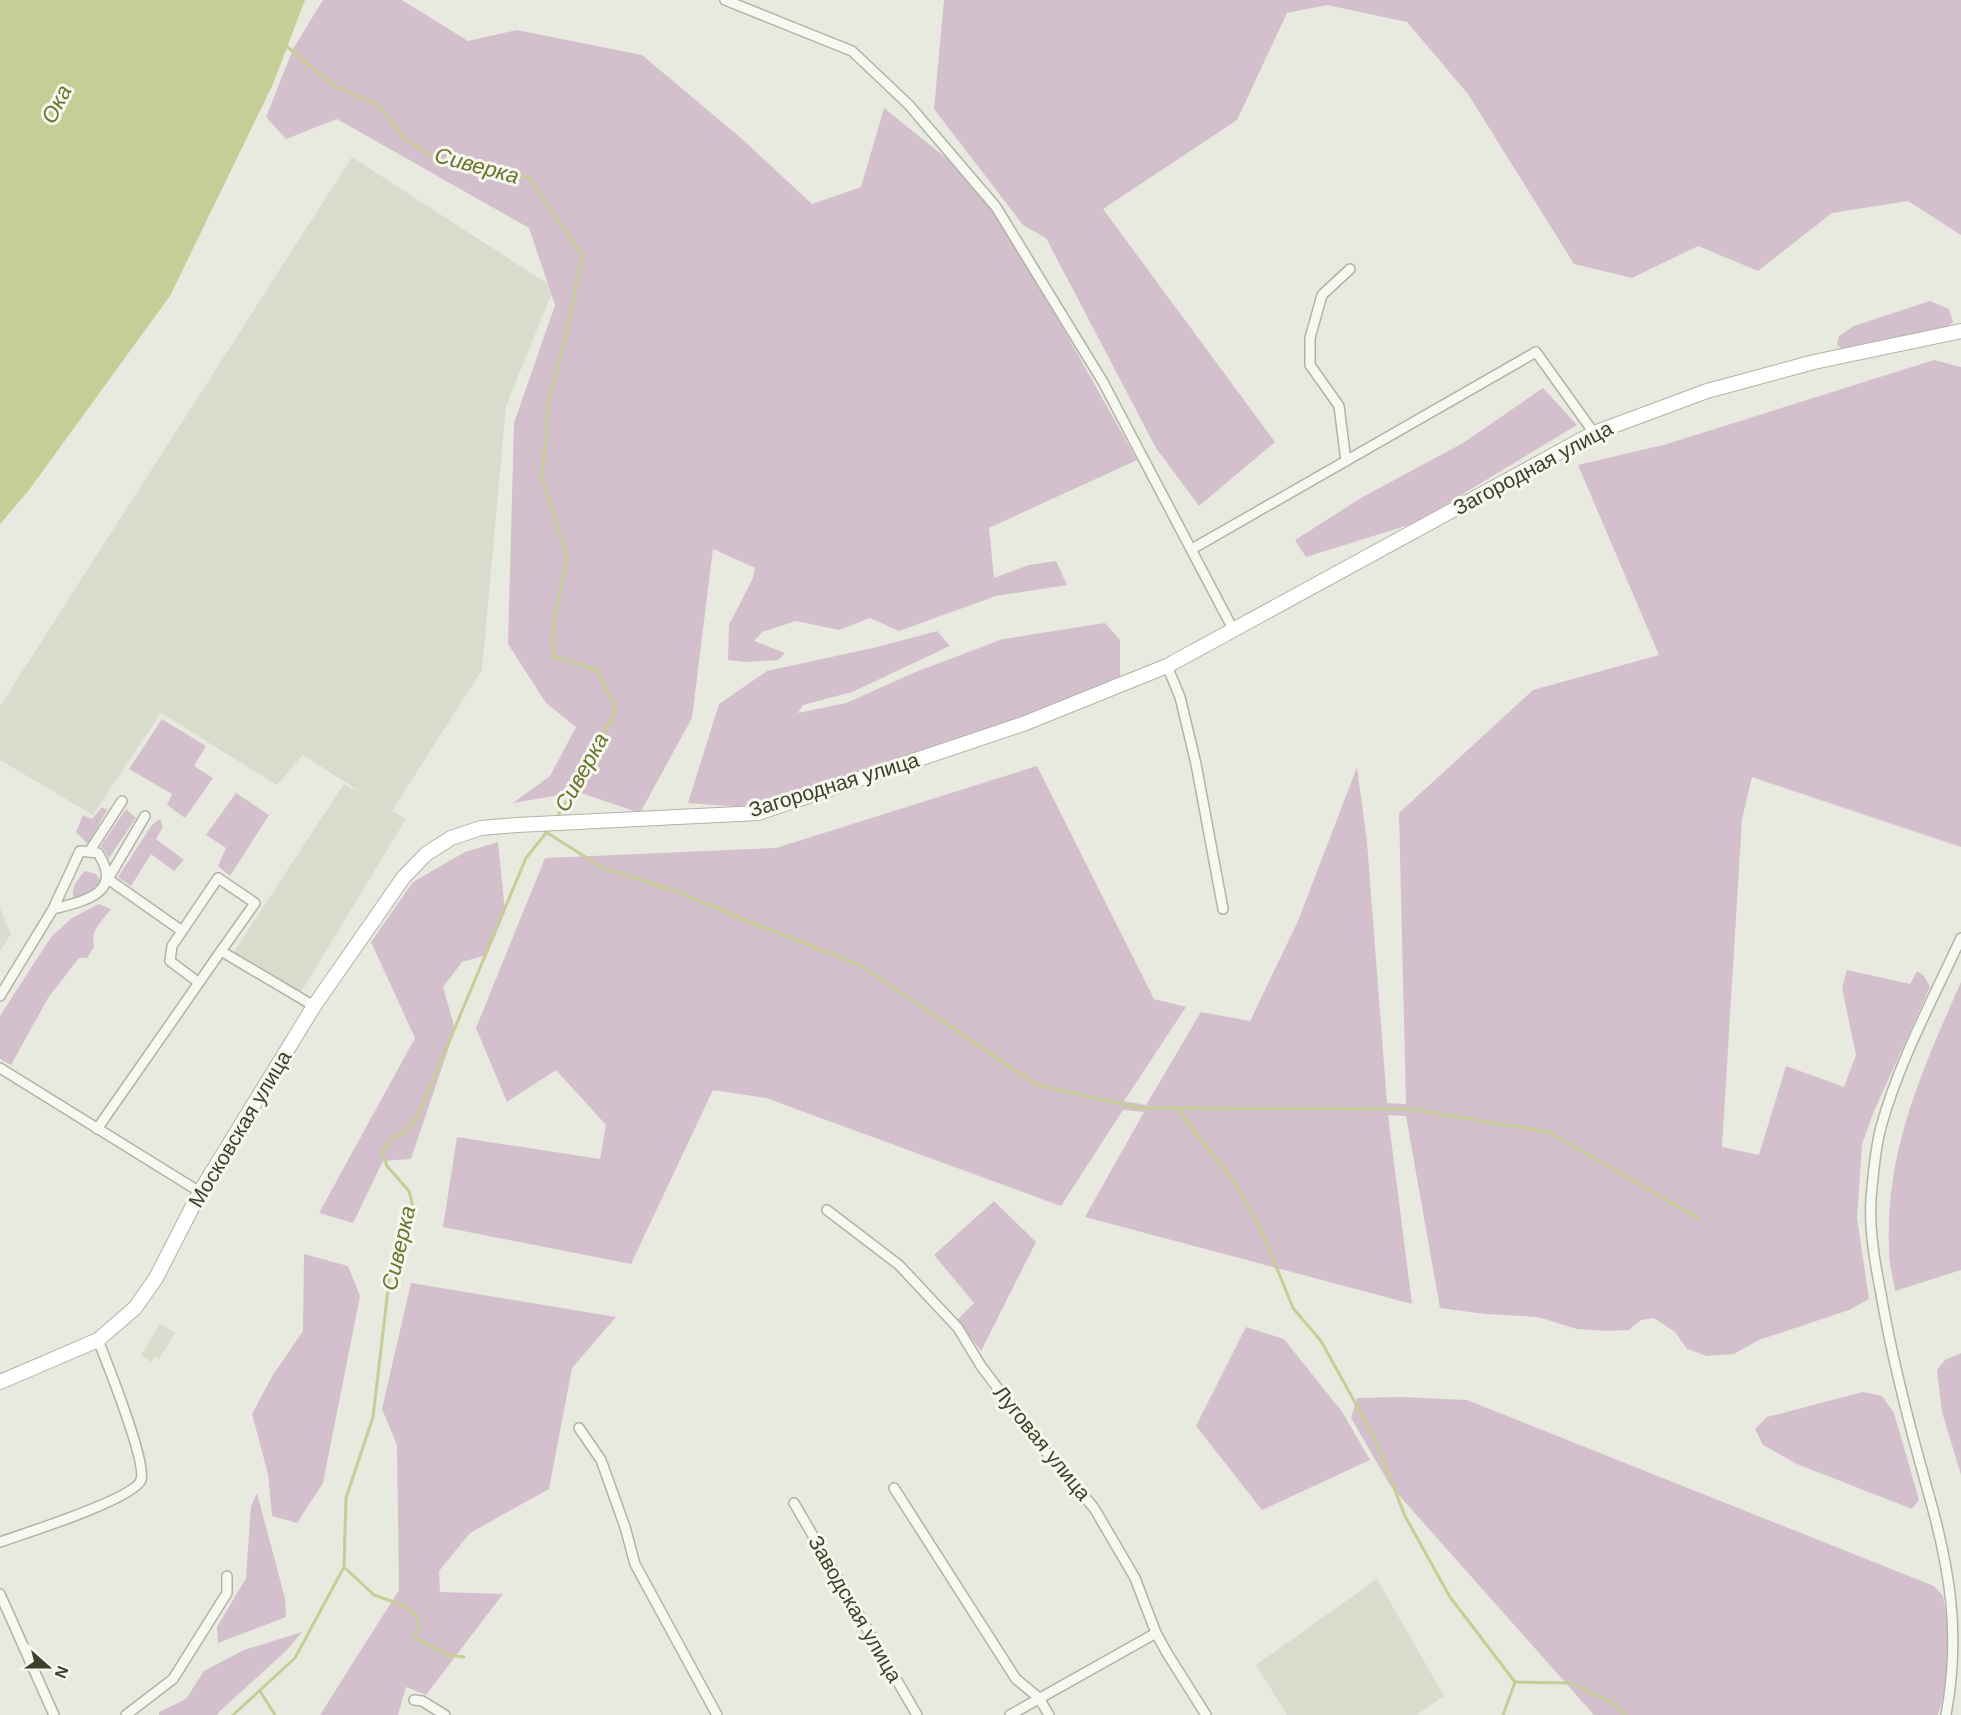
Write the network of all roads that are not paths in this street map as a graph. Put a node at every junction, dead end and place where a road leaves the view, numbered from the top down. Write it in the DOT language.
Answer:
graph roads {
  1 [pos="725,0"];
  2 [pos="1350,269"];
  3 [pos="1961,331"];
  4 [pos="1594,433"];
  5 [pos="1346,461"];
  6 [pos="1191,549"];
  7 [pos="1234,631"];
  8 [pos="1167,666"];
  9 [pos="122,801"];
  10 [pos="146,816"];
  11 [pos="451,838"];
  12 [pos="89,852"];
  13 [pos="108,879"];
  14 [pos="53,909"];
  15 [pos="1223,909"];
  16 [pos="182,931"];
  17 [pos="1961,938"];
  18 [pos="221,951"];
  19 [pos="198,982"];
  20 [pos="0,996"];
  21 [pos="314,1006"];
  22 [pos="0,1068"];
  23 [pos="97,1129"];
  24 [pos="200,1192"];
  25 [pos="827,1210"];
  26 [pos="98,1340"];
  27 [pos="0,1382"];
  28 [pos="579,1428"];
  29 [pos="894,1488"];
  30 [pos="794,1503"];
  31 [pos="0,1542"];
  32 [pos="226,1576"];
  33 [pos="0,1594"];
  34 [pos="1156,1633"];
  35 [pos="1039,1698"];
  36 [pos="414,1700"];
  37 [pos="54,1715"];
  38 [pos="126,1715"];
  39 [pos="445,1715"];
  40 [pos="717,1715"];
  41 [pos="917,1715"];
  42 [pos="1010,1715"];
  43 [pos="1049,1715"];
  44 [pos="1206,1715"];
  45 [pos="1946,1715"];
  1 -- 6 [label="street"];
  2 -- 5 [label="street"];
  3 -- 4 [label="main road, Загородная улица"];
  4 -- 5 [label="street"];
  4 -- 7 [label="main road, Загородная улица"];
  5 -- 6 [label="street"];
  6 -- 7 [label="street"];
  7 -- 8 [label="main road, Загородная улица"];
  8 -- 11 [label="main road, Загородная улица"];
  8 -- 15 [label="street"];
  9 -- 12 [label="street"];
  10 -- 13 [label="street"];
  11 -- 21 [label="main road, Московская улица"];
  12 -- 13 [label="street"];
  12 -- 14 [label="street"];
  13 -- 14 [label="street"];
  13 -- 16 [label="street"];
  14 -- 20 [label="street"];
  16 -- 18 [label="street"];
  16 -- 19 [label="street"];
  17 -- 45 [label="street"];
  18 -- 19 [label="street"];
  18 -- 21 [label="street"];
  19 -- 23 [label="street"];
  21 -- 24 [label="main road, Московская улица"];
  22 -- 23 [label="street"];
  23 -- 24 [label="street"];
  24 -- 26 [label="main road, Московская улица"];
  25 -- 34 [label="street, Луговая улица"];
  26 -- 27 [label="main road, Московская улица"];
  26 -- 31 [label="street"];
  28 -- 40 [label="street"];
  29 -- 35 [label="street"];
  30 -- 41 [label="street, Заводская улица"];
  32 -- 38 [label="street"];
  33 -- 37 [label="street"];
  34 -- 35 [label="street"];
  34 -- 44 [label="street, Луговая улица"];
  35 -- 42 [label="street"];
  35 -- 43 [label="street"];
  36 -- 39 [label="street"];
}
